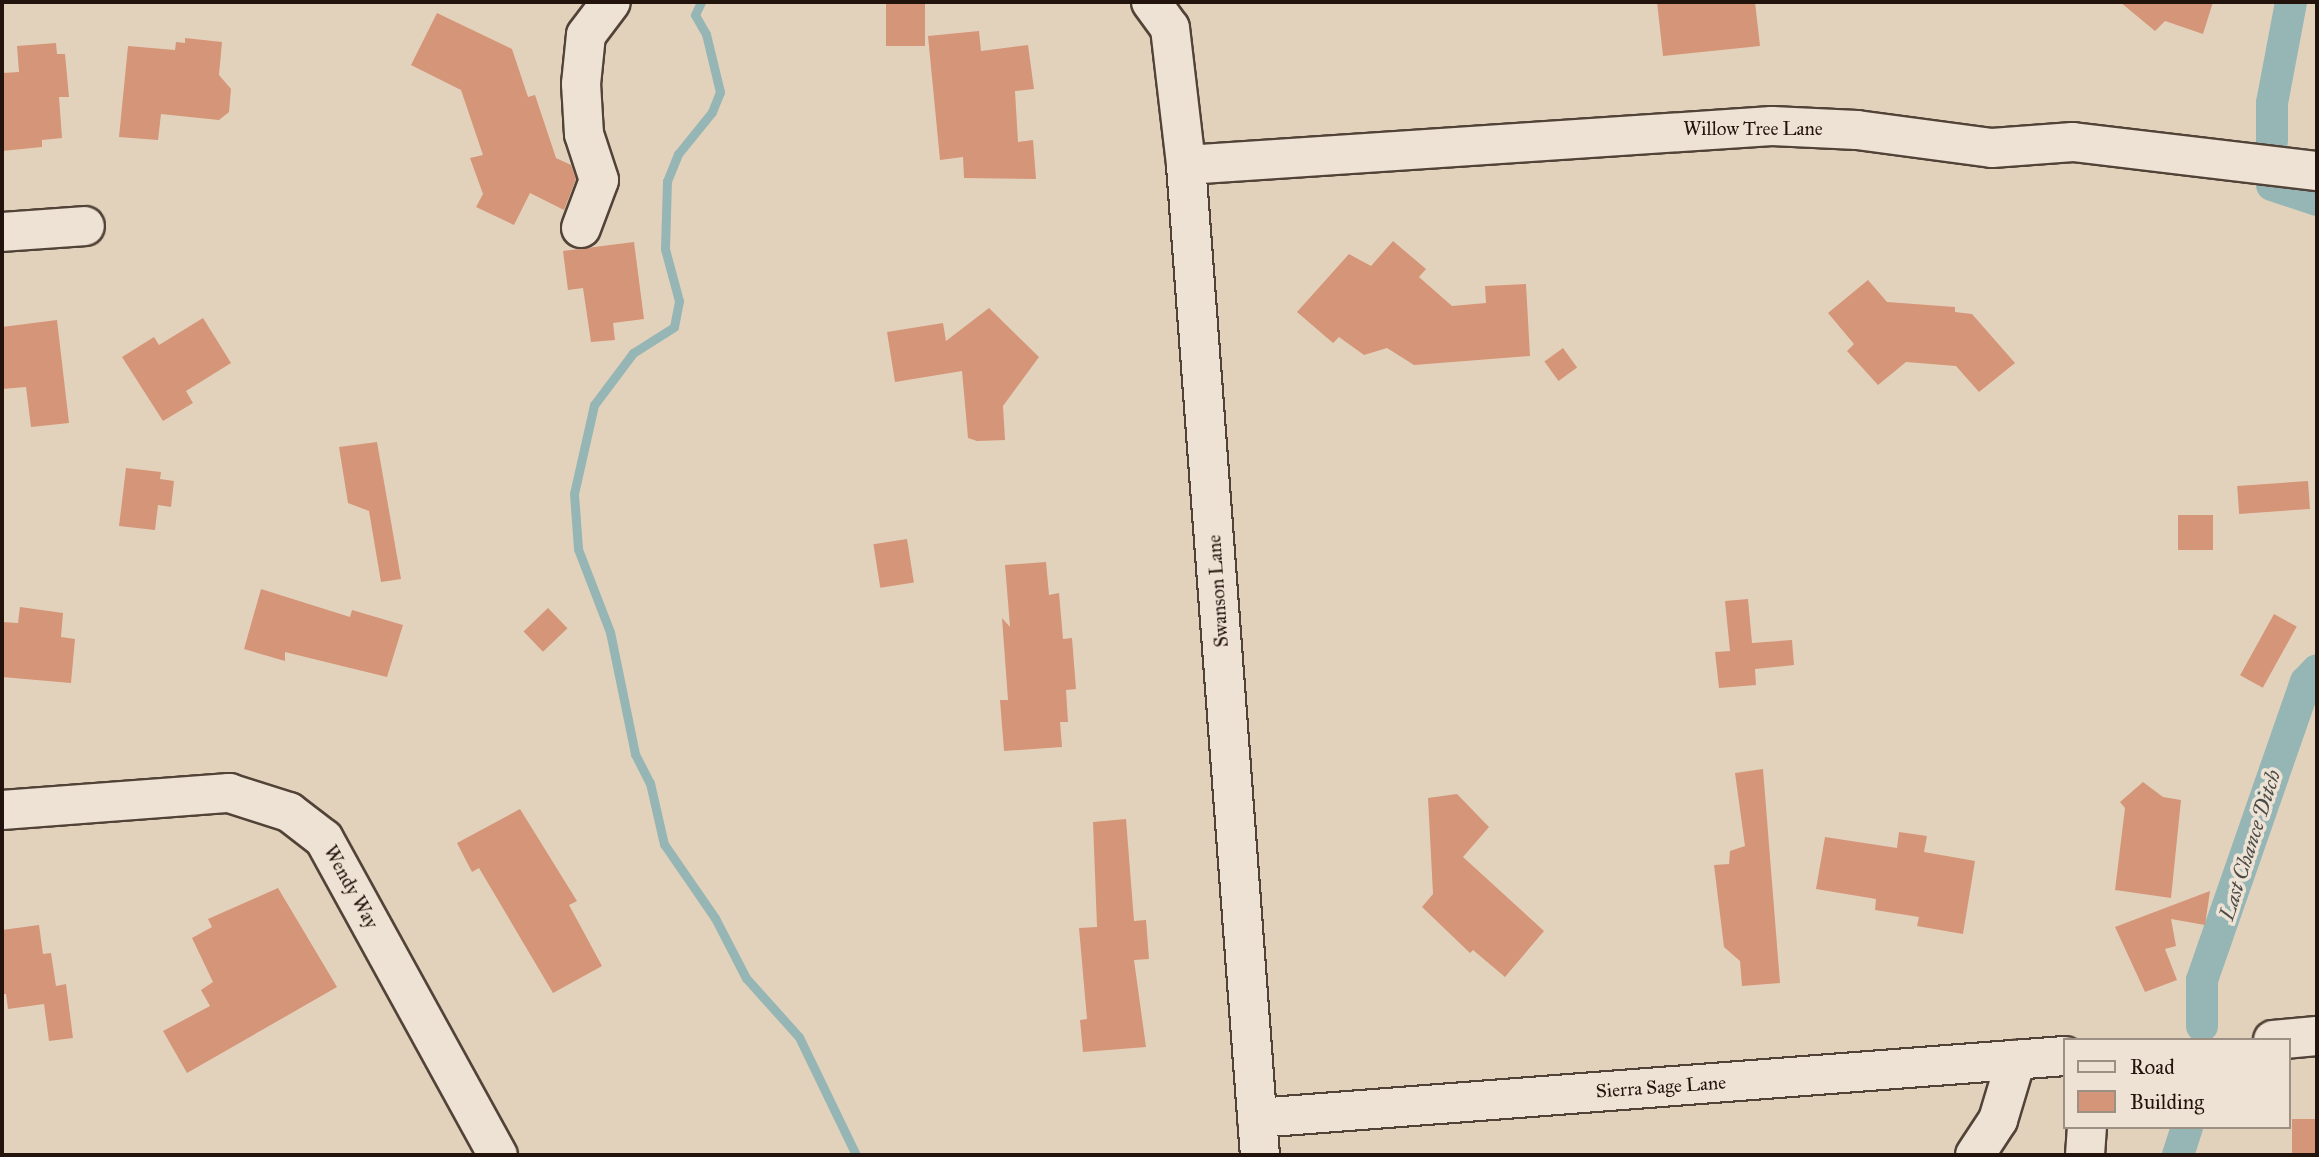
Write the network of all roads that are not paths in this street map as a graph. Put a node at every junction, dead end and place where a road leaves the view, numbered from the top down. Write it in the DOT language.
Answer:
graph roads {
  1 [pos="611,2"];
  2 [pos="1160,15"];
  3 [pos="1186,165"];
  4 [pos="2317,171"];
  5 [pos="85,226"];
  6 [pos="581,228"];
  7 [pos="2,232"];
  8 [pos="2,810"];
  9 [pos="2317,1036"];
  10 [pos="2291,1038"];
  11 [pos="2064,1056"];
  12 [pos="2017,1059"];
  13 [pos="1257,1118"];
  14 [pos="2087,1129"];
  15 [pos="498,1155"];
  16 [pos="1260,1155"];
  17 [pos="1975,1155"];
  18 [pos="2085,1155"];
  1 -- 6 [label="street"];
  2 -- 3 [label="street, Swanson Lane"];
  3 -- 4 [label="street, Willow Tree Lane"];
  3 -- 13 [label="street, Swanson Lane"];
  5 -- 7 [label="street"];
  8 -- 15 [label="street, Wendy Way"];
  9 -- 10 [label="street"];
  11 -- 12 [label="street, Sierra Sage Lane"];
  12 -- 13 [label="street, Sierra Sage Lane"];
  12 -- 17 [label="street"];
  13 -- 16 [label="street, Swanson Lane"];
  14 -- 18 [label="street"];
}
